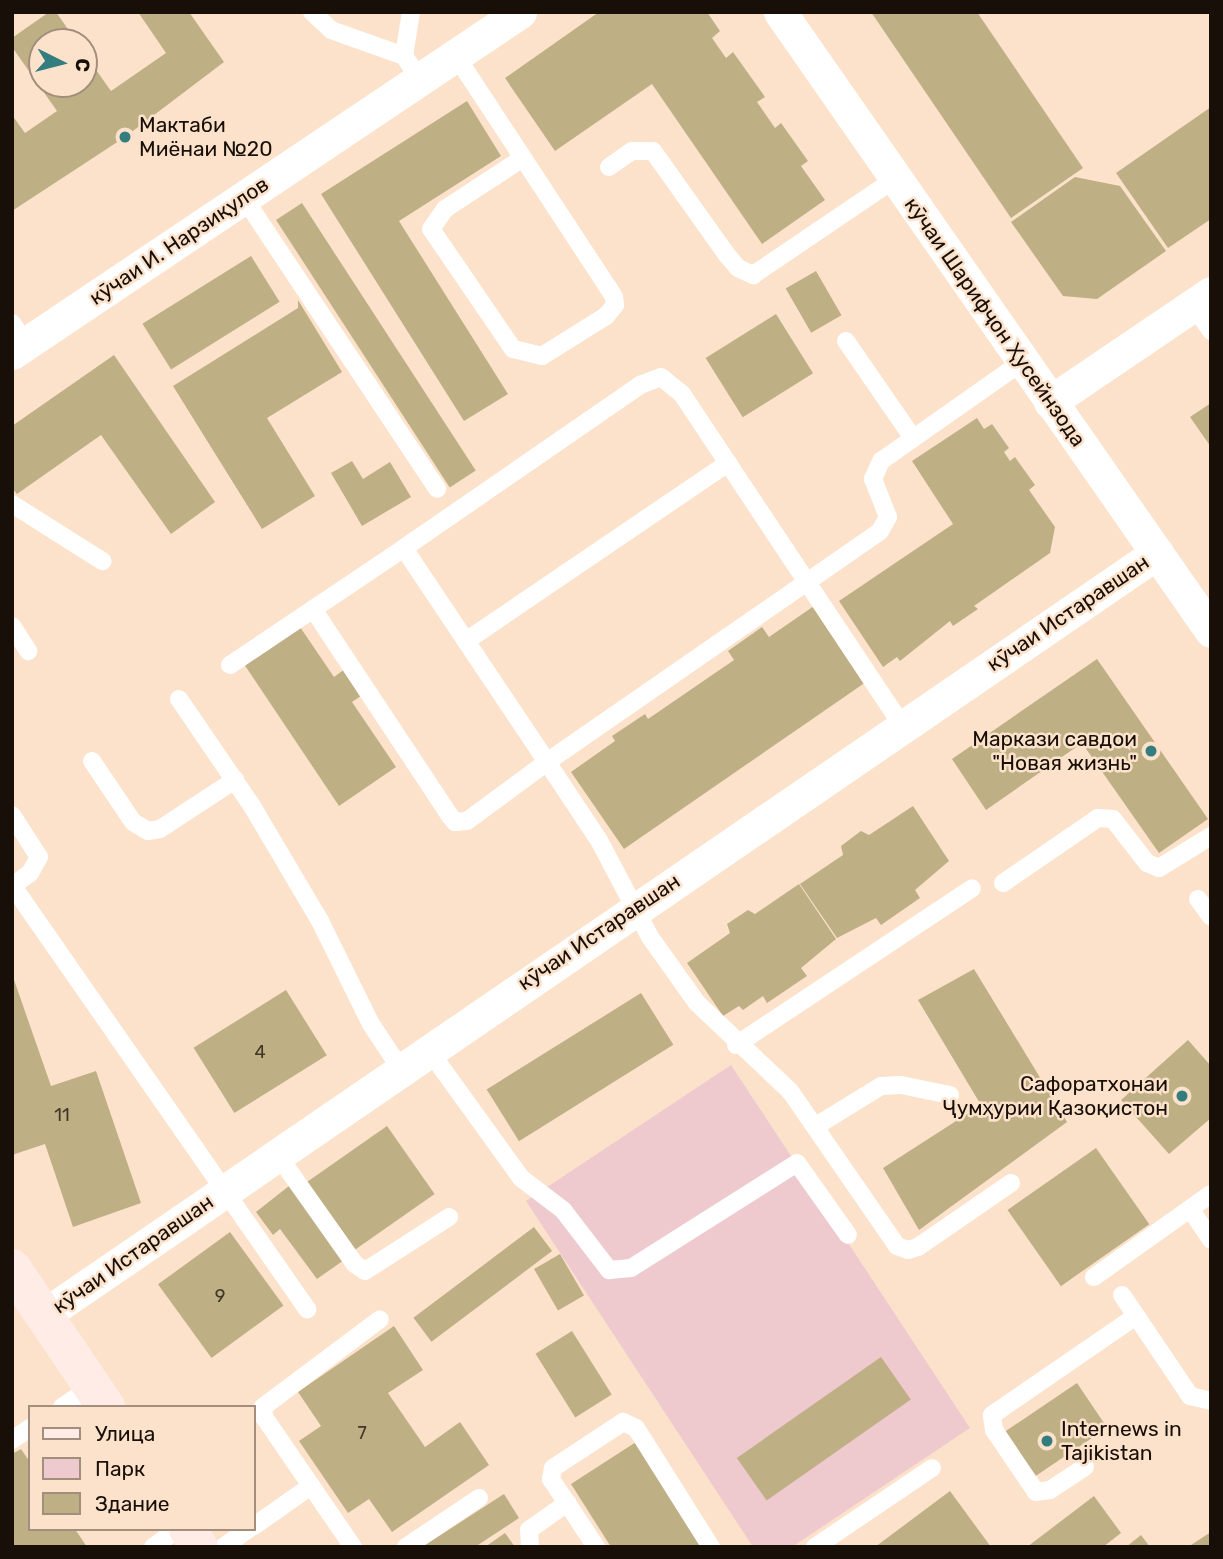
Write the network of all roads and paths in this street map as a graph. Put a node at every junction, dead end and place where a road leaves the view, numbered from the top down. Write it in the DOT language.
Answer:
graph roads {
  1 [pos="312,12"];
  2 [pos="411,12"];
  3 [pos="520,12"];
  4 [pos="780,12"];
  5 [pos="456,56"];
  6 [pos="412,68"];
  7 [pos="523,158"];
  8 [pos="609,167"];
  9 [pos="895,179"];
  10 [pos="244,198"];
  11 [pos="1205,310"];
  12 [pos="17,340"];
  13 [pos="846,341"];
  14 [pos="1022,362"];
  15 [pos="1051,402"];
  16 [pos="913,438"];
  17 [pos="728,463"];
  18 [pos="437,489"];
  19 [pos="12,505"];
  20 [pos="404,548"];
  21 [pos="1157,553"];
  22 [pos="102,561"];
  23 [pos="806,583"];
  24 [pos="313,609"];
  25 [pos="12,626"];
  26 [pos="1211,631"];
  27 [pos="466,641"];
  28 [pos="28,651"];
  29 [pos="230,664"];
  30 [pos="179,699"];
  31 [pos="902,725"];
  32 [pos="92,761"];
  33 [pos="547,762"];
  34 [pos="235,780"];
  35 [pos="12,815"];
  36 [pos="1211,836"];
  37 [pos="1003,883"];
  38 [pos="13,886"];
  39 [pos="972,888"];
  40 [pos="1198,898"];
  41 [pos="633,908"];
  42 [pos="1211,917"];
  43 [pos="736,1045"];
  44 [pos="429,1049"];
  45 [pos="400,1068"];
  46 [pos="950,1095"];
  47 [pos="816,1126"];
  48 [pos="277,1154"];
  49 [pos="1011,1183"];
  50 [pos="223,1191"];
  51 [pos="1211,1194"];
  52 [pos="1191,1210"];
  53 [pos="449,1217"];
  54 [pos="848,1235"];
  55 [pos="1211,1240"];
  56 [pos="12,1268"];
  57 [pos="1094,1277"];
  58 [pos="1122,1295"];
  59 [pos="307,1309"];
  60 [pos="44,1315"];
  61 [pos="1136,1316"];
  62 [pos="380,1319"];
  63 [pos="87,1400"];
  64 [pos="1211,1401"];
  65 [pos="28,1429"];
  66 [pos="12,1440"];
  67 [pos="1085,1467"];
  68 [pos="932,1468"];
  69 [pos="311,1486"];
  70 [pos="479,1499"];
  71 [pos="566,1503"];
  72 [pos="256,1525"];
  73 [pos="175,1531"];
  74 [pos="189,1531"];
  75 [pos="246,1531"];
  76 [pos="153,1547"];
  77 [pos="199,1547"];
  78 [pos="223,1547"];
  79 [pos="353,1547"];
  80 [pos="407,1547"];
  81 [pos="530,1547"];
  82 [pos="596,1547"];
  83 [pos="711,1547"];
  84 [pos="815,1547"];
  1 -- 6 [label="lane"];
  2 -- 6 [label="lane"];
  3 -- 5 [label="street, кӯчаи И. Нарзиқулов"];
  4 -- 9 [label="street, кӯчаи Шарифҷон Ҳусейнзода"];
  5 -- 6 [label="street, кӯчаи И. Нарзиқулов"];
  5 -- 7 [label="lane"];
  6 -- 10 [label="street, кӯчаи И. Нарзиқулов"];
  7 -- 7 [label="lane"];
  8 -- 9 [label="lane"];
  9 -- 14 [label="street, кӯчаи Шарифҷон Ҳусейнзода"];
  10 -- 12 [label="street, кӯчаи И. Нарзиқулов"];
  10 -- 18 [label="lane"];
  11 -- 15 [label="street"];
  13 -- 16 [label="lane"];
  14 -- 15 [label="street, кӯчаи Шарифҷон Ҳусейнзода"];
  14 -- 16 [label="lane"];
  15 -- 21 [label="street, кӯчаи Шарифҷон Ҳусейнзода"];
  16 -- 23 [label="lane"];
  17 -- 20 [label="lane"];
  17 -- 23 [label="lane"];
  17 -- 27 [label="lane"];
  19 -- 22 [label="lane"];
  20 -- 24 [label="lane"];
  20 -- 27 [label="lane"];
  21 -- 26 [label="street, кӯчаи Шарифҷон Ҳусейнзода"];
  21 -- 31 [label="street, кӯчаи Истаравшан"];
  23 -- 31 [label="lane"];
  23 -- 33 [label="lane"];
  24 -- 29 [label="lane"];
  24 -- 33 [label="lane"];
  25 -- 28 [label="lane"];
  27 -- 33 [label="lane"];
  30 -- 34 [label="lane"];
  31 -- 41 [label="street, кӯчаи Истаравшан"];
  32 -- 34 [label="lane"];
  33 -- 41 [label="lane"];
  34 -- 45 [label="lane"];
  35 -- 38 [label="lane"];
  36 -- 37 [label="lane"];
  38 -- 50 [label="lane"];
  39 -- 43 [label="lane"];
  40 -- 42 [label="lane"];
  41 -- 43 [label="lane"];
  41 -- 44 [label="street, кӯчаи Истаравшан"];
  43 -- 47 [label="lane"];
  44 -- 45 [label="street, кӯчаи Истаравшан"];
  44 -- 54 [label="lane"];
  45 -- 48 [label="street, кӯчаи Истаравшан"];
  46 -- 47 [label="lane"];
  47 -- 49 [label="lane"];
  48 -- 50 [label="street, кӯчаи Истаравшан"];
  48 -- 53 [label="lane"];
  50 -- 59 [label="lane"];
  50 -- 60 [label="street, кӯчаи Истаравшан"];
  51 -- 52 [label="lane"];
  52 -- 55 [label="lane"];
  52 -- 57 [label="lane"];
  56 -- 60 [label="street"];
  58 -- 61 [label="lane"];
  60 -- 63 [label="street"];
  61 -- 64 [label="lane"];
  61 -- 67 [label="lane"];
  62 -- 69 [label="lane"];
  65 -- 66 [label="lane"];
  68 -- 84 [label="lane"];
  69 -- 72 [label="lane"];
  69 -- 79 [label="lane"];
  70 -- 80 [label="lane"];
  71 -- 81 [label="lane"];
  71 -- 82 [label="lane"];
  71 -- 83 [label="lane"];
  73 -- 76 [label="lane"];
  74 -- 77 [label="street"];
  75 -- 78 [label="lane"];
}
